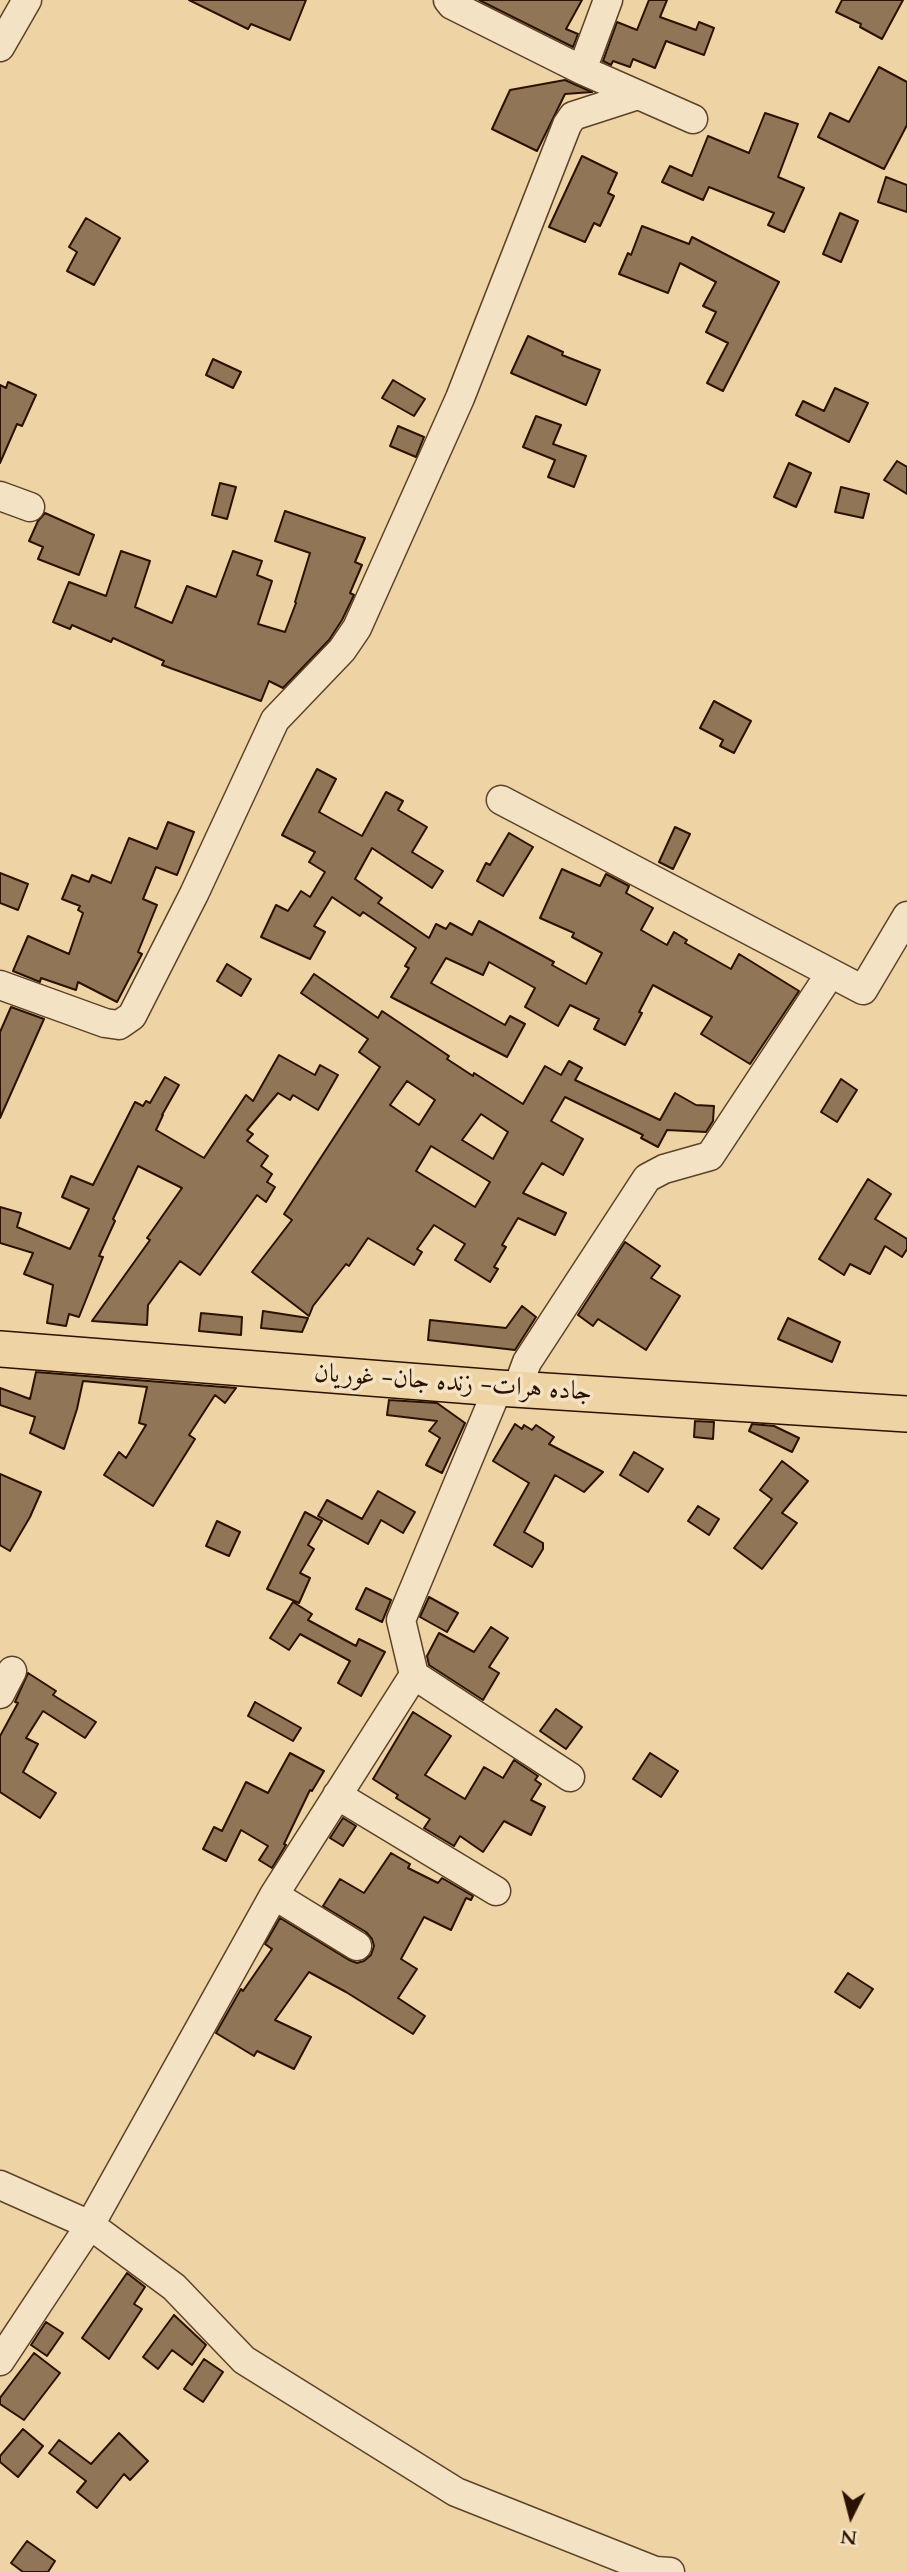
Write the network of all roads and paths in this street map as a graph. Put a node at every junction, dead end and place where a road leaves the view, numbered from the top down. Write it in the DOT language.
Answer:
graph roads {
  1 [pos="27,0"];
  2 [pos="448,0"];
  3 [pos="608,0"];
  4 [pos="0,47"];
  5 [pos="582,70"];
  6 [pos="638,95"];
  7 [pos="693,119"];
  8 [pos="0,496"];
  9 [pos="30,507"];
  10 [pos="501,800"];
  11 [pos="907,916"];
  12 [pos="830,974"];
  13 [pos="0,985"];
  14 [pos="0,1349"];
  15 [pos="508,1389"];
  16 [pos="907,1415"];
  17 [pos="414,1675"];
  18 [pos="570,1777"];
  19 [pos="337,1795"];
  20 [pos="496,1891"];
  21 [pos="274,1895"];
  22 [pos="357,1946"];
  23 [pos="0,2185"];
  24 [pos="90,2225"];
  25 [pos="0,2361"];
  26 [pos="670,2572"];
  1 -- 4 [label="street"];
  2 -- 5 [label="street"];
  3 -- 5 [label="street"];
  5 -- 6 [label="street"];
  6 -- 7 [label="street"];
  6 -- 13 [label="street"];
  8 -- 9 [label="street"];
  10 -- 12 [label="street"];
  11 -- 12 [label="street"];
  12 -- 15 [label="street"];
  14 -- 15 [label="main road, جاده هرات- زنده جان- غوریان"];
  15 -- 16 [label="main road, جاده هرات- زنده جان- غوریان"];
  15 -- 17 [label="street"];
  17 -- 18 [label="street"];
  17 -- 19 [label="street"];
  19 -- 20 [label="street"];
  19 -- 21 [label="street"];
  21 -- 22 [label="street"];
  21 -- 24 [label="street"];
  23 -- 24 [label="street"];
  24 -- 25 [label="street"];
  24 -- 26 [label="street"];
}
